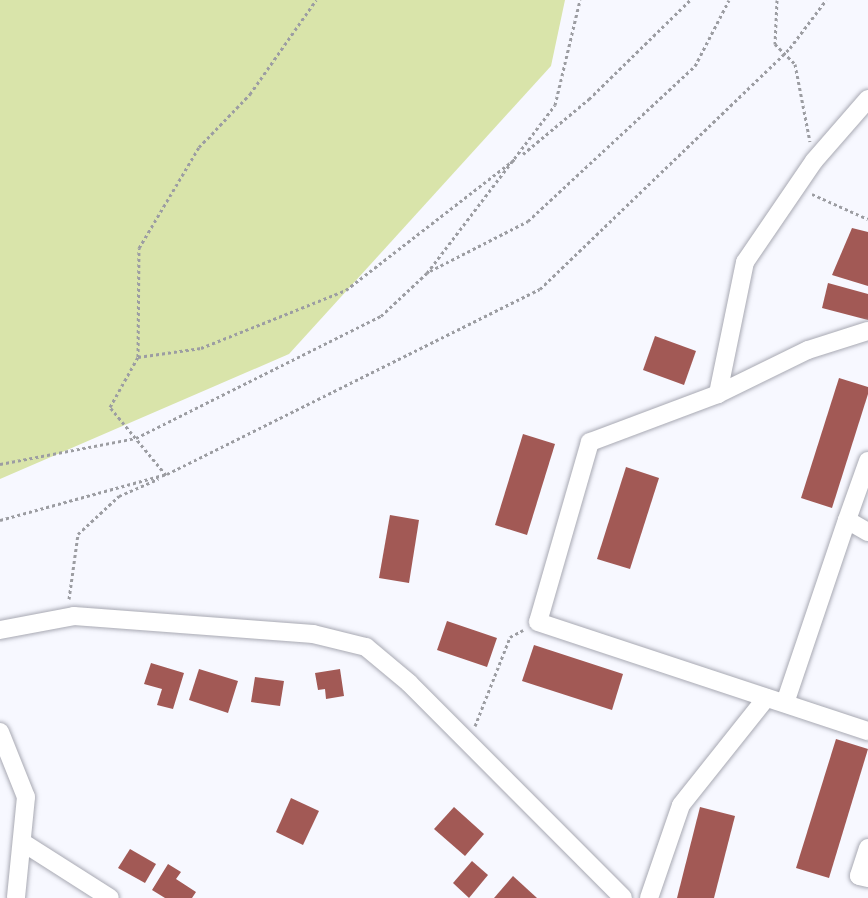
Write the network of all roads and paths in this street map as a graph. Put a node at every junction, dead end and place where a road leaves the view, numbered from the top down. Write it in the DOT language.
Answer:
graph roads {
  1 [pos="316,0"];
  2 [pos="579,0"];
  3 [pos="690,0"];
  4 [pos="729,0"];
  5 [pos="777,0"];
  6 [pos="826,0"];
  7 [pos="868,99"];
  8 [pos="519,157"];
  9 [pos="813,161"];
  10 [pos="795,188"];
  11 [pos="868,219"];
  12 [pos="427,273"];
  13 [pos="868,331"];
  14 [pos="138,357"];
  15 [pos="718,394"];
  16 [pos="136,438"];
  17 [pos="868,461"];
  18 [pos="0,464"];
  19 [pos="167,474"];
  20 [pos="0,520"];
  21 [pos="847,520"];
  22 [pos="868,532"];
  23 [pos="74,616"];
  24 [pos="538,622"];
  25 [pos="0,630"];
  26 [pos="766,698"];
  27 [pos="785,703"];
  28 [pos="868,731"];
  29 [pos="0,732"];
  30 [pos="468,743"];
  31 [pos="22,842"];
  32 [pos="868,848"];
  33 [pos="868,878"];
  34 [pos="16,898"];
  35 [pos="110,898"];
  36 [pos="623,898"];
  37 [pos="649,898"];
  1 -- 14 [label="path"];
  2 -- 8 [label="path"];
  3 -- 8 [label="path"];
  4 -- 12 [label="path"];
  5 -- 9 [label="path"];
  6 -- 19 [label="path, bridge"];
  7 -- 9 [label="street"];
  8 -- 12 [label="path"];
  8 -- 14 [label="path"];
  9 -- 10 [label="street"];
  10 -- 11 [label="path"];
  10 -- 15 [label="street"];
  12 -- 16 [label="path"];
  13 -- 15 [label="street"];
  14 -- 16 [label="path"];
  15 -- 24 [label="street"];
  16 -- 18 [label="path"];
  16 -- 19 [label="path"];
  17 -- 21 [label="street"];
  19 -- 20 [label="path"];
  19 -- 23 [label="path"];
  21 -- 22 [label="street"];
  21 -- 27 [label="street"];
  23 -- 25 [label="street"];
  23 -- 30 [label="street"];
  24 -- 26 [label="street"];
  24 -- 30 [label="path"];
  26 -- 27 [label="street"];
  26 -- 37 [label="street"];
  27 -- 28 [label="street"];
  29 -- 31 [label="street"];
  30 -- 36 [label="street"];
  31 -- 34 [label="street"];
  31 -- 35 [label="street"];
  32 -- 33 [label="street"];
}
